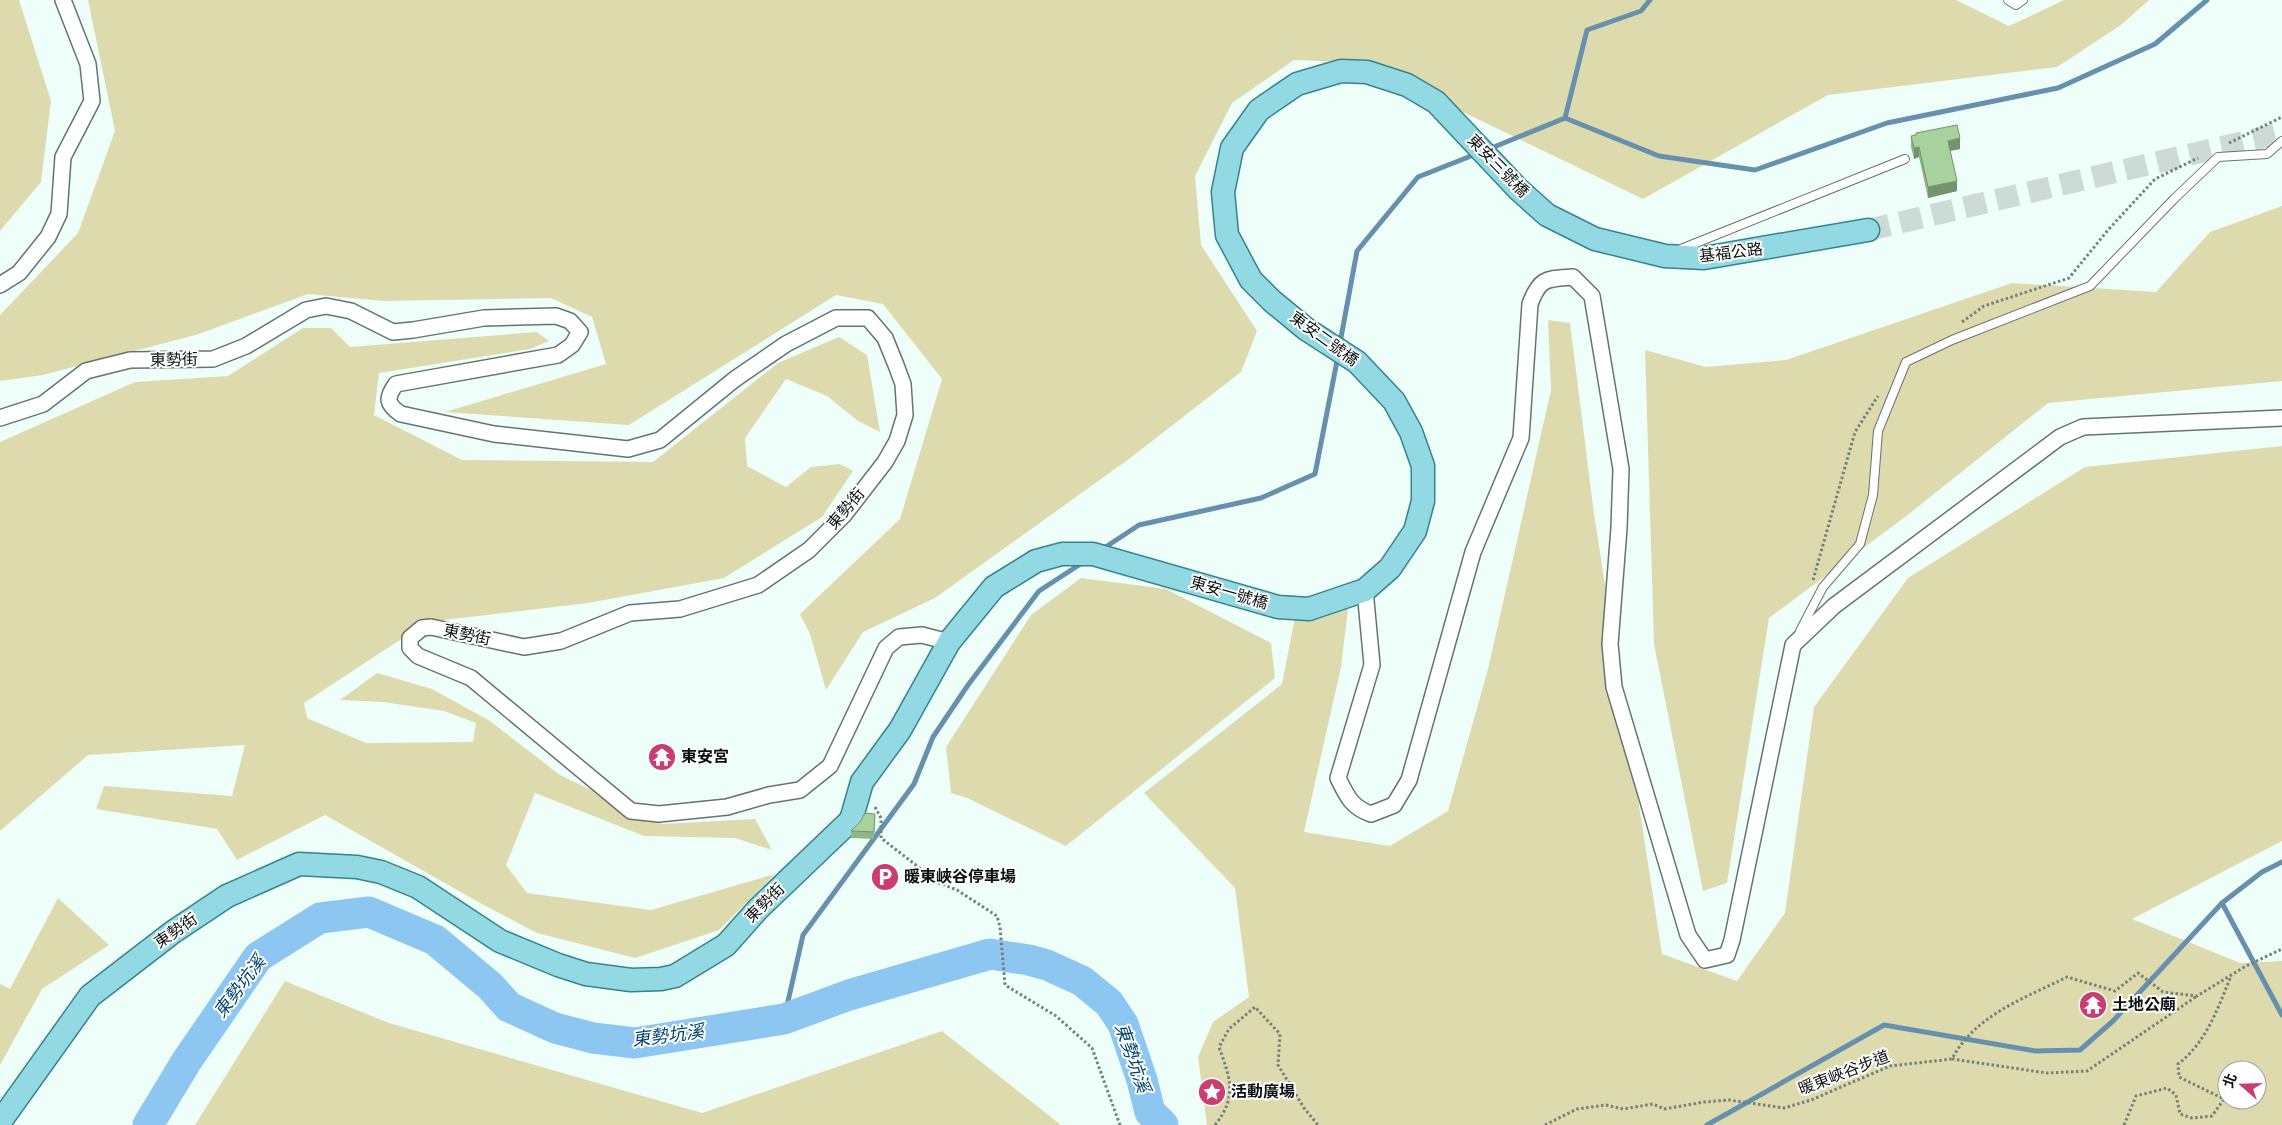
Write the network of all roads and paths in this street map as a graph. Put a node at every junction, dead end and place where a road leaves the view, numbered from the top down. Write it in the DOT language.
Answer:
graph roads {
  1 [pos="63,0"];
  2 [pos="2008,0"];
  3 [pos="2023,0"];
  4 [pos="2282,141"];
  5 [pos="1905,159"];
  6 [pos="1868,230"];
  7 [pos="1595,240"];
  8 [pos="1665,256"];
  9 [pos="1251,280"];
  10 [pos="0,286"];
  11 [pos="0,418"];
  12 [pos="2282,418"];
  13 [pos="1365,590"];
  14 [pos="949,642"];
  15 [pos="1793,645"];
  16 [pos="862,782"];
  17 [pos="2282,949"];
  18 [pos="2232,976"];
  19 [pos="2197,996"];
  20 [pos="1952,1058"];
  21 [pos="0,1122"];
  22 [pos="1120,1125"];
  23 [pos="1215,1125"];
  24 [pos="1318,1125"];
  25 [pos="1545,1125"];
  26 [pos="2124,1125"];
  1 -- 10 [label="street"];
  2 -- 3 [label="lane"];
  4 -- 15 [label="lane"];
  5 -- 8 [label="lane"];
  6 -- 8 [label="main road, 基福公路"];
  7 -- 8 [label="main road, 基福公路"];
  7 -- 9 [label="main road, 東安三號橋"];
  9 -- 13 [label="main road, 東安二號橋"];
  11 -- 14 [label="street, 東勢街"];
  12 -- 15 [label="street"];
  13 -- 14 [label="main road, 東安一號橋"];
  13 -- 15 [label="street"];
  14 -- 16 [label="main road, 東勢街"];
  16 -- 21 [label="main road, 東勢街"];
  16 -- 22 [label="path"];
  17 -- 18 [label="path"];
  18 -- 19 [label="path"];
  18 -- 26 [label="path"];
  19 -- 20 [label="path, 暖東峽谷步道"];
  19 -- 20 [label="path"];
  20 -- 25 [label="path, 暖東峽谷步道"];
  23 -- 24 [label="path"];
}
